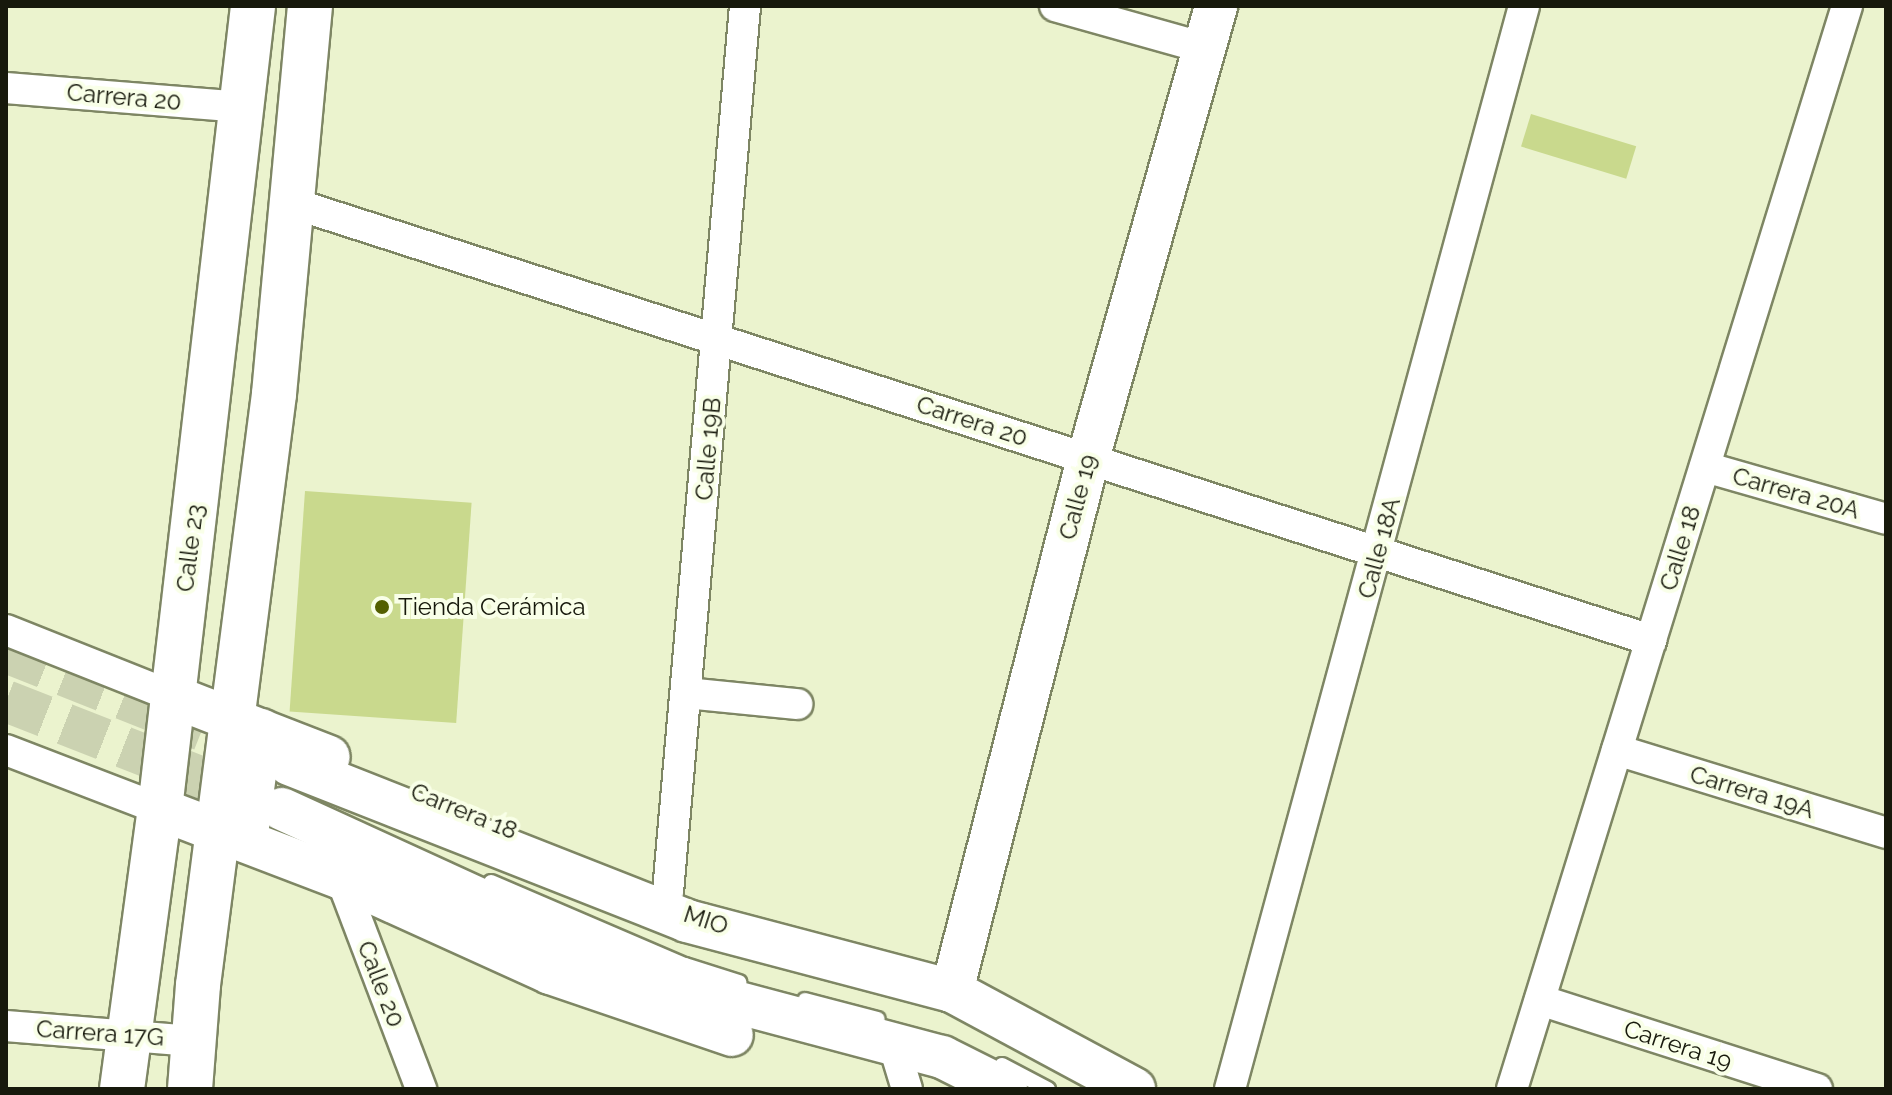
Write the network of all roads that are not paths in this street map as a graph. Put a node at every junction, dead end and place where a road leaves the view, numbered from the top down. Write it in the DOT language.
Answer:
graph roads {
  1 [pos="253,6"];
  2 [pos="310,6"];
  3 [pos="745,6"];
  4 [pos="1055,6"];
  5 [pos="1216,6"];
  6 [pos="1524,6"];
  7 [pos="1847,6"];
  8 [pos="1204,48"];
  9 [pos="6,88"];
  10 [pos="243,107"];
  11 [pos="292,203"];
  12 [pos="717,339"];
  13 [pos="268,437"];
  14 [pos="1088,459"];
  15 [pos="1705,467"];
  16 [pos="197,495"];
  17 [pos="1886,519"];
  18 [pos="1378,554"];
  19 [pos="6,630"];
  20 [pos="1651,640"];
  21 [pos="686,693"];
  22 [pos="172,696"];
  23 [pos="797,704"];
  24 [pos="247,724"];
  25 [pos="6,750"];
  26 [pos="1617,750"];
  27 [pos="287,781"];
  28 [pos="160,809"];
  29 [pos="1886,833"];
  30 [pos="233,837"];
  31 [pos="476,876"];
  32 [pos="341,878"];
  33 [pos="668,892"];
  34 [pos="701,942"];
  35 [pos="836,978"];
  36 [pos="938,986"];
  37 [pos="759,988"];
  38 [pos="786,996"];
  39 [pos="1540,1000"];
  40 [pos="6,1026"];
  41 [pos="838,1031"];
  42 [pos="896,1034"];
  43 [pos="130,1035"];
  44 [pos="193,1041"];
  45 [pos="998,1074"];
  46 [pos="122,1089"];
  47 [pos="190,1089"];
  48 [pos="421,1089"];
  49 [pos="907,1089"];
  50 [pos="1048,1089"];
  51 [pos="1113,1089"];
  52 [pos="1134,1089"];
  53 [pos="1230,1089"];
  54 [pos="1512,1089"];
  55 [pos="1817,1089"];
  1 -- 10 [label="main road, Calle 23"];
  2 -- 11 [label="main road"];
  3 -- 12 [label="street, Calle 19B"];
  4 -- 8 [label="street"];
  5 -- 8 [label="street, Calle 19"];
  6 -- 18 [label="street, Calle 18A"];
  7 -- 15 [label="street, Calle 18"];
  8 -- 14 [label="street, Calle 19"];
  9 -- 10 [label="street, Carrera 20"];
  10 -- 16 [label="main road, Calle 23"];
  11 -- 12 [label="street, Carrera 20"];
  11 -- 13 [label="main road"];
  12 -- 14 [label="street, Carrera 20"];
  12 -- 21 [label="street, Calle 19B"];
  13 -- 16 [label="main road"];
  13 -- 24 [label="main road"];
  14 -- 18 [label="street, Carrera 20"];
  14 -- 36 [label="street, Calle 19"];
  15 -- 17 [label="street, Carrera 20A"];
  15 -- 20 [label="street, Calle 18"];
  16 -- 22 [label="main road, Calle 23"];
  18 -- 20 [label="street, Carrera 20"];
  18 -- 53 [label="street, Calle 18A"];
  19 -- 22 [label="street, Carrera 18"];
  20 -- 26 [label="street, Calle 18"];
  21 -- 23 [label="street"];
  21 -- 33 [label="street, Calle 19B"];
  22 -- 24 [label="street, Carrera 18"];
  22 -- 28 [label="main road, Calle 23"];
  24 -- 30 [label="main road"];
  24 -- 33 [label="street, Carrera 18"];
  25 -- 28 [label="street"];
  26 -- 29 [label="street, Carrera 19A"];
  26 -- 39 [label="street, Calle 18"];
  27 -- 34 [label="lane, MIO"];
  27 -- 36 [label="street, Carrera 18"];
  27 -- 41 [label="street"];
  28 -- 30 [label="street"];
  28 -- 43 [label="main road, Calle 23"];
  30 -- 32 [label="street"];
  30 -- 44 [label="main road"];
  31 -- 37 [label="lane, MIO"];
  32 -- 41 [label="street"];
  32 -- 48 [label="street, Calle 20"];
  33 -- 36 [label="street, Carrera 18"];
  35 -- 51 [label="lane"];
  36 -- 52 [label="street, Carrera 18"];
  38 -- 42 [label="lane"];
  39 -- 54 [label="street, Calle 18"];
  39 -- 55 [label="street, Carrera 19"];
  40 -- 43 [label="street, Carrera 17G"];
  41 -- 42 [label="street"];
  42 -- 45 [label="street"];
  42 -- 49 [label="street"];
  43 -- 44 [label="street, Carrera 17G"];
  43 -- 46 [label="main road, Calle 23"];
  44 -- 47 [label="main road"];
  45 -- 50 [label="lane"];
}
